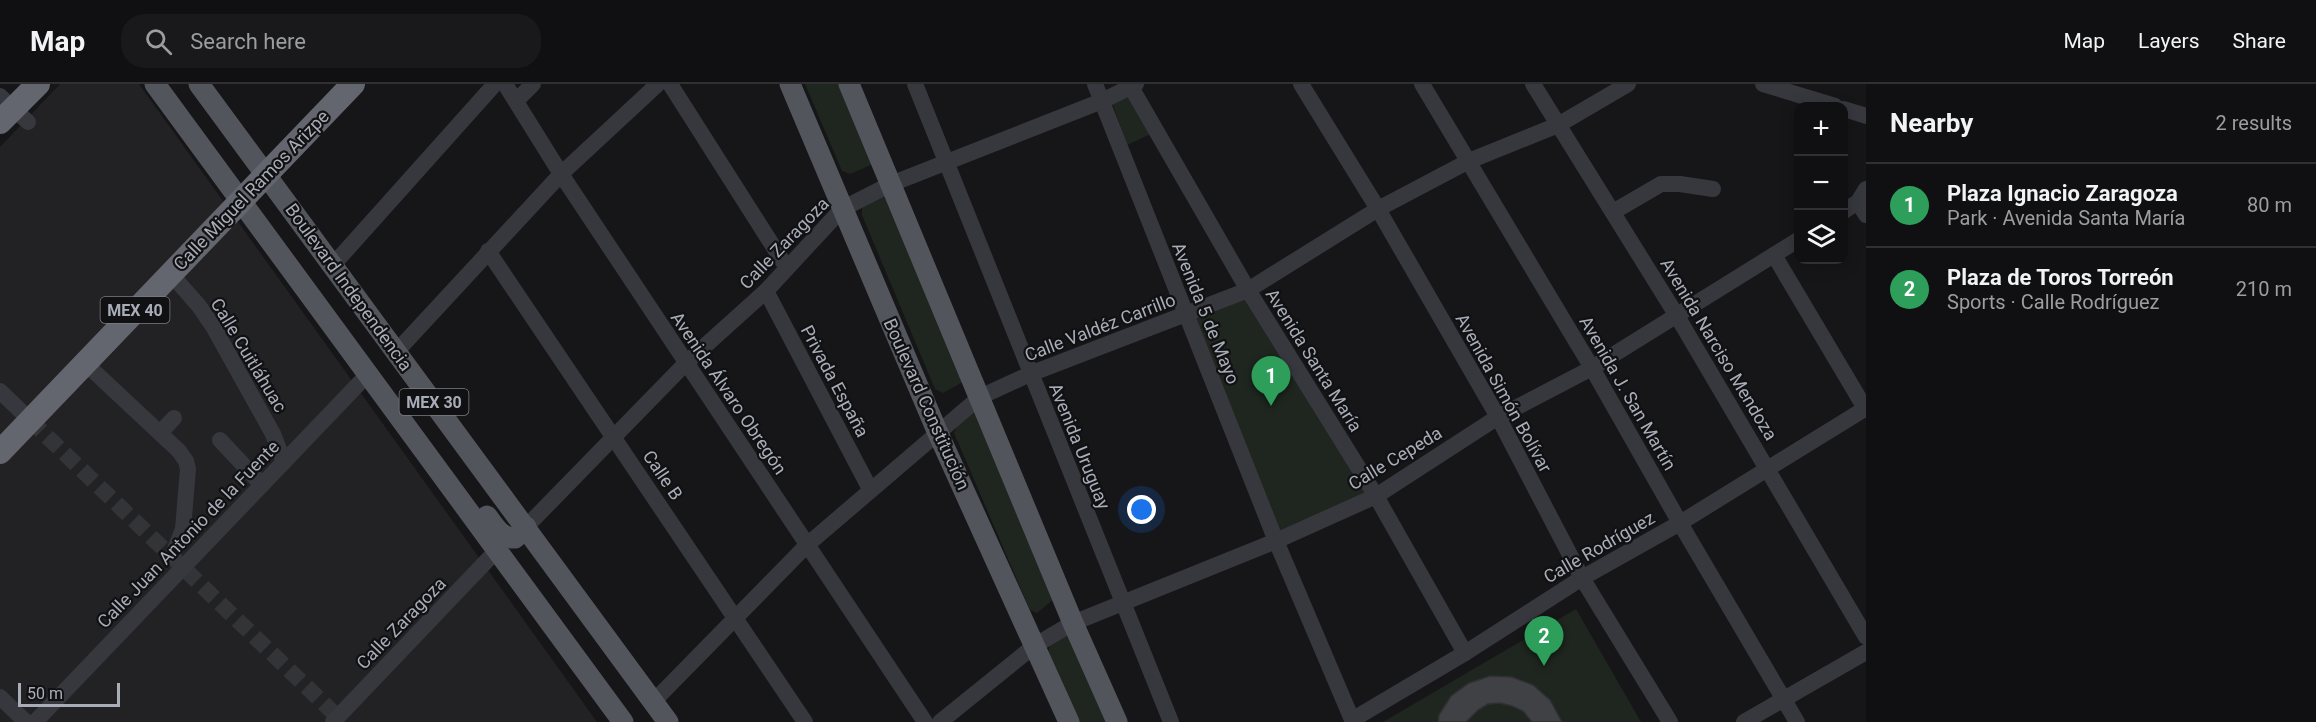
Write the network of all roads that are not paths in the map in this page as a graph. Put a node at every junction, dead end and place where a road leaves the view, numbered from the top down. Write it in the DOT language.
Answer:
graph roads {
  1 [pos="38,84"];
  2 [pos="155,84"];
  3 [pos="199,84"];
  4 [pos="353,84"];
  5 [pos="495,84"];
  6 [pos="505,84"];
  7 [pos="533,84"];
  8 [pos="658,84"];
  9 [pos="670,84"];
  10 [pos="790,84"];
  11 [pos="849,84"];
  12 [pos="915,84"];
  13 [pos="1095,84"];
  14 [pos="1301,84"];
  15 [pos="1422,84"];
  16 [pos="1533,84"];
  17 [pos="1628,84"];
  18 [pos="1763,84"];
  19 [pos="1133,85"];
  20 [pos="516,101"];
  21 [pos="1102,101"];
  22 [pos="1822,102"];
  23 [pos="1848,110"];
  24 [pos="11,112"];
  25 [pos="1866,116"];
  26 [pos="1558,125"];
  27 [pos="1468,160"];
  28 [pos="947,163"];
  29 [pos="561,174"];
  30 [pos="267,176"];
  31 [pos="891,184"];
  32 [pos="1713,189"];
  33 [pos="241,200"];
  34 [pos="1863,202"];
  35 [pos="842,209"];
  36 [pos="1378,209"];
  37 [pos="1846,210"];
  38 [pos="1613,212"];
  39 [pos="1794,242"];
  40 [pos="488,251"];
  41 [pos="1774,255"];
  42 [pos="333,265"];
  43 [pos="787,268"];
  44 [pos="170,273"];
  45 [pos="1248,290"];
  46 [pos="766,291"];
  47 [pos="1185,316"];
  48 [pos="1677,316"];
  49 [pos="397,351"];
  50 [pos="85,363"];
  51 [pos="686,363"];
  52 [pos="1592,368"];
  53 [pos="369,374"];
  54 [pos="1030,374"];
  55 [pos="0,391"];
  56 [pos="980,397"];
  57 [pos="1866,409"];
  58 [pos="1497,417"];
  59 [pos="174,418"];
  60 [pos="30,420"];
  61 [pos="937,431"];
  62 [pos="160,433"];
  63 [pos="614,438"];
  64 [pos="220,440"];
  65 [pos="0,452"];
  66 [pos="284,462"];
  67 [pos="1768,469"];
  68 [pos="445,479"];
  69 [pos="262,485"];
  70 [pos="870,489"];
  71 [pos="1376,496"];
  72 [pos="1680,523"];
  73 [pos="526,527"];
  74 [pos="1276,541"];
  75 [pos="807,545"];
  76 [pos="498,550"];
  77 [pos="172,557"];
  78 [pos="1582,578"];
  79 [pos="1123,603"];
  80 [pos="735,618"];
  81 [pos="1073,623"];
  82 [pos="1866,637"];
  83 [pos="1034,646"];
  84 [pos="1866,652"];
  85 [pos="1465,653"];
  86 [pos="0,697"];
  87 [pos="1784,699"];
  88 [pos="653,702"];
  89 [pos="1353,721"];
  90 [pos="26,722"];
  91 [pos="34,722"];
  92 [pos="333,722"];
  93 [pos="623,722"];
  94 [pos="668,722"];
  95 [pos="805,722"];
  96 [pos="925,722"];
  97 [pos="940,722"];
  98 [pos="1069,722"];
  99 [pos="1117,722"];
  100 [pos="1171,722"];
  101 [pos="1670,722"];
  102 [pos="1744,722"];
  103 [pos="1797,722"];
  1 -- 24 [label="highway"];
  2 -- 33 [label="main road, Boulevard Independencia / MEX 30"];
  3 -- 30 [label="main road, Boulevard Independencia / MEX 30"];
  4 -- 30 [label="highway, Calle Miguel Ramos Arizpe / MEX 40"];
  5 -- 42 [label="street"];
  6 -- 20 [label="street, Avenida Álvaro Obregón"];
  7 -- 20 [label="street"];
  8 -- 29 [label="street"];
  9 -- 43 [label="street"];
  10 -- 35 [label="main road, Boulevard Constitución"];
  11 -- 31 [label="main road"];
  12 -- 28 [label="street, Avenida Uruguay"];
  13 -- 21 [label="street, Avenida 5 de Mayo"];
  14 -- 36 [label="street, Avenida Simón Bolívar"];
  15 -- 27 [label="street, Avenida J. San Martín"];
  16 -- 26 [label="street, Avenida Narciso Mendoza"];
  17 -- 26 [label="street, Calle Valdéz Carrillo"];
  18 -- 22 [label="street"];
  19 -- 21 [label="street, Calle Zaragoza"];
  19 -- 45 [label="street, Avenida Santa María"];
  20 -- 29 [label="street, Avenida Álvaro Obregón"];
  21 -- 28 [label="street, Calle Zaragoza"];
  21 -- 47 [label="street, Avenida 5 de Mayo"];
  23 -- 25 [label="street"];
  26 -- 27 [label="street, Calle Valdéz Carrillo"];
  26 -- 38 [label="street, Avenida Narciso Mendoza"];
  27 -- 36 [label="street, Calle Valdéz Carrillo"];
  27 -- 52 [label="street, Avenida J. San Martín"];
  28 -- 31 [label="street, Calle Zaragoza"];
  28 -- 54 [label="street, Avenida Uruguay"];
  29 -- 40 [label="street"];
  29 -- 51 [label="street, Avenida Álvaro Obregón"];
  30 -- 33 [label="highway, Calle Miguel Ramos Arizpe / MEX 40"];
  30 -- 42 [label="main road, Boulevard Independencia / MEX 30"];
  31 -- 35 [label="street, Calle Zaragoza"];
  31 -- 56 [label="main road"];
  32 -- 38 [label="street"];
  33 -- 44 [label="highway, Calle Miguel Ramos Arizpe / MEX 40"];
  33 -- 53 [label="main road, Boulevard Independencia / MEX 30"];
  34 -- 37 [label="street"];
  35 -- 43 [label="street, Calle Zaragoza"];
  35 -- 61 [label="main road, Boulevard Constitución"];
  36 -- 45 [label="street, Calle Valdéz Carrillo"];
  36 -- 58 [label="street, Avenida Simón Bolívar"];
  38 -- 48 [label="street, Avenida Narciso Mendoza"];
  39 -- 41 [label="street, Calle Cepeda"];
  40 -- 49 [label="street"];
  40 -- 63 [label="street, Calle B"];
  41 -- 48 [label="street, Calle Cepeda"];
  41 -- 57 [label="street"];
  42 -- 49 [label="main road, Boulevard Independencia / MEX 30"];
  43 -- 46 [label="street, Calle Zaragoza"];
  44 -- 50 [label="highway, Calle Miguel Ramos Arizpe / MEX 40"];
  44 -- 66 [label="street, Calle Cuitláhuac"];
  45 -- 47 [label="street, Calle Valdéz Carrillo"];
  45 -- 71 [label="street, Avenida Santa María"];
  46 -- 51 [label="street, Calle Zaragoza"];
  46 -- 70 [label="street, Privada España"];
  47 -- 54 [label="street, Calle Valdéz Carrillo"];
  47 -- 74 [label="street, Avenida 5 de Mayo"];
  48 -- 52 [label="street, Calle Cepeda"];
  48 -- 67 [label="street, Avenida Narciso Mendoza"];
  49 -- 73 [label="main road, Boulevard Independencia / MEX 30"];
  50 -- 60 [label="highway, Calle Miguel Ramos Arizpe / MEX 40"];
  50 -- 62 [label="street"];
  51 -- 63 [label="street, Calle Zaragoza"];
  51 -- 75 [label="street, Avenida Álvaro Obregón"];
  52 -- 58 [label="street, Calle Cepeda"];
  52 -- 72 [label="street, Avenida J. San Martín"];
  53 -- 66 [label="street, Calle Juan Antonio de la Fuente"];
  53 -- 68 [label="main road, Boulevard Independencia / MEX 30"];
  54 -- 56 [label="street, Calle Valdéz Carrillo"];
  54 -- 79 [label="street, Avenida Uruguay"];
  55 -- 60 [label="street"];
  56 -- 61 [label="street, Calle Valdéz Carrillo"];
  56 -- 81 [label="main road"];
  57 -- 67 [label="street, Calle Rodríguez"];
  58 -- 71 [label="street, Calle Cepeda"];
  58 -- 78 [label="street, Avenida Simón Bolívar"];
  59 -- 62 [label="street"];
  60 -- 65 [label="highway, Calle Miguel Ramos Arizpe / MEX 40"];
  61 -- 70 [label="street, Calle Valdéz Carrillo"];
  61 -- 83 [label="main road, Boulevard Constitución"];
  62 -- 77 [label="street"];
  63 -- 73 [label="street, Calle Zaragoza"];
  63 -- 80 [label="street, Calle B"];
  64 -- 69 [label="street"];
  66 -- 69 [label="street, Calle Juan Antonio de la Fuente"];
  67 -- 72 [label="street, Calle Rodríguez"];
  67 -- 82 [label="street, Avenida Narciso Mendoza"];
  68 -- 73 [label="main road"];
  68 -- 76 [label="main road, Boulevard Independencia / MEX 30"];
  69 -- 91 [label="street, Calle Juan Antonio de la Fuente"];
  70 -- 75 [label="street, Calle Valdéz Carrillo"];
  71 -- 74 [label="street, Calle Cepeda"];
  71 -- 85 [label="street, Avenida Santa María"];
  72 -- 78 [label="street, Calle Rodríguez"];
  72 -- 87 [label="street, Avenida J. San Martín"];
  73 -- 88 [label="main road, Boulevard Independencia / MEX 30"];
  74 -- 79 [label="street, Calle Cepeda"];
  74 -- 89 [label="street, Avenida 5 de Mayo"];
  75 -- 80 [label="street, Calle Valdéz Carrillo"];
  75 -- 96 [label="street, Avenida Álvaro Obregón"];
  76 -- 92 [label="street, Calle Zaragoza"];
  76 -- 93 [label="main road, Boulevard Independencia / MEX 30"];
  78 -- 85 [label="street, Calle Rodríguez"];
  78 -- 101 [label="street, Avenida Simón Bolívar"];
  79 -- 81 [label="street, Calle Cepeda"];
  79 -- 100 [label="street, Avenida Uruguay"];
  80 -- 88 [label="street, Calle Valdéz Carrillo"];
  80 -- 95 [label="street, Calle B"];
  81 -- 83 [label="street, Calle Cepeda"];
  81 -- 99 [label="main road"];
  83 -- 97 [label="street, Calle Cepeda"];
  83 -- 98 [label="main road, Boulevard Constitución"];
  84 -- 87 [label="street"];
  85 -- 89 [label="street, Calle Rodríguez"];
  86 -- 90 [label="street"];
  87 -- 102 [label="street"];
  87 -- 103 [label="street, Avenida J. San Martín"];
  88 -- 94 [label="main road, Boulevard Independencia / MEX 30"];
}
